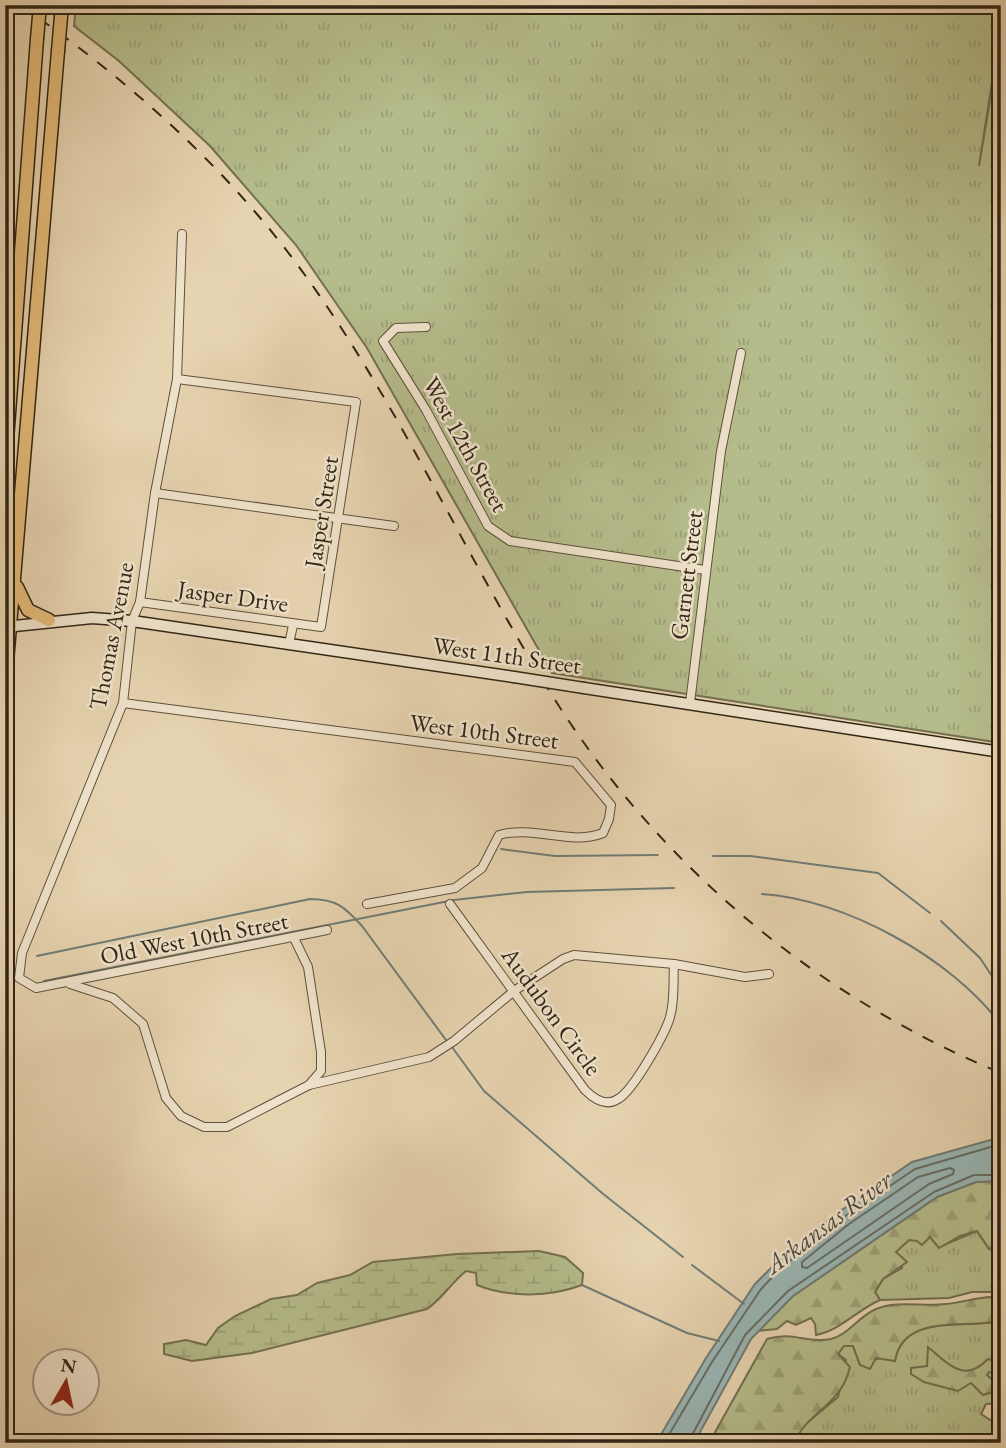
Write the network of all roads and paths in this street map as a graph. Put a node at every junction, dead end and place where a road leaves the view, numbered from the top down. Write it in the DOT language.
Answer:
graph roads {
  1 [pos="40,5"];
  2 [pos="62,5"];
  3 [pos="182,234"];
  4 [pos="426,327"];
  5 [pos="741,353"];
  6 [pos="177,379"];
  7 [pos="5,467"];
  8 [pos="155,493"];
  9 [pos="341,517"];
  10 [pos="394,526"];
  11 [pos="705,570"];
  12 [pos="15,582"];
  13 [pos="140,602"];
  14 [pos="49,620"];
  15 [pos="132,621"];
  16 [pos="293,625"];
  17 [pos="8,627"];
  18 [pos="321,627"];
  19 [pos="289,644"];
  20 [pos="5,686"];
  21 [pos="123,702"];
  22 [pos="690,703"];
  23 [pos="1001,751"];
  24 [pos="367,904"];
  25 [pos="450,904"];
  26 [pos="327,930"];
  27 [pos="294,938"];
  28 [pos="674,964"];
  29 [pos="769,974"];
  30 [pos="67,983"];
  31 [pos="514,991"];
  32 [pos="309,1085"];
  1 -- 7 [label="main road, bridge"];
  2 -- 12 [label="main road, bridge"];
  3 -- 6 [label="street, Thomas Avenue"];
  4 -- 11 [label="street, West 12th Street"];
  5 -- 11 [label="street, Garnett Street"];
  6 -- 8 [label="street, Thomas Avenue"];
  6 -- 9 [label="street, Jasper Street"];
  8 -- 9 [label="street"];
  8 -- 13 [label="street, Thomas Avenue"];
  9 -- 10 [label="street"];
  9 -- 18 [label="street, Jasper Street"];
  11 -- 22 [label="street, Garnett Street"];
  12 -- 14 [label="main road"];
  12 -- 17 [label="main road"];
  13 -- 15 [label="street, Thomas Avenue"];
  13 -- 16 [label="street, Jasper Drive"];
  14 -- 15 [label="street, West 11th Street"];
  14 -- 17 [label="street, West 11th Street"];
  15 -- 19 [label="street, West 11th Street"];
  15 -- 21 [label="street, Thomas Avenue"];
  16 -- 18 [label="street, Jasper Drive"];
  16 -- 19 [label="street"];
  17 -- 20 [label="main road"];
  19 -- 22 [label="street, West 11th Street, bridge"];
  21 -- 24 [label="street, West 10th Street"];
  21 -- 30 [label="street, Thomas Avenue"];
  22 -- 23 [label="street, West 11th Street"];
  25 -- 31 [label="street, Audubon Circle"];
  26 -- 27 [label="street, Old West 10th Street"];
  27 -- 30 [label="street, Old West 10th Street"];
  27 -- 32 [label="street"];
  28 -- 29 [label="street"];
  28 -- 31 [label="street"];
  28 -- 31 [label="street, Audubon Circle"];
  30 -- 32 [label="street"];
  31 -- 32 [label="street"];
}
